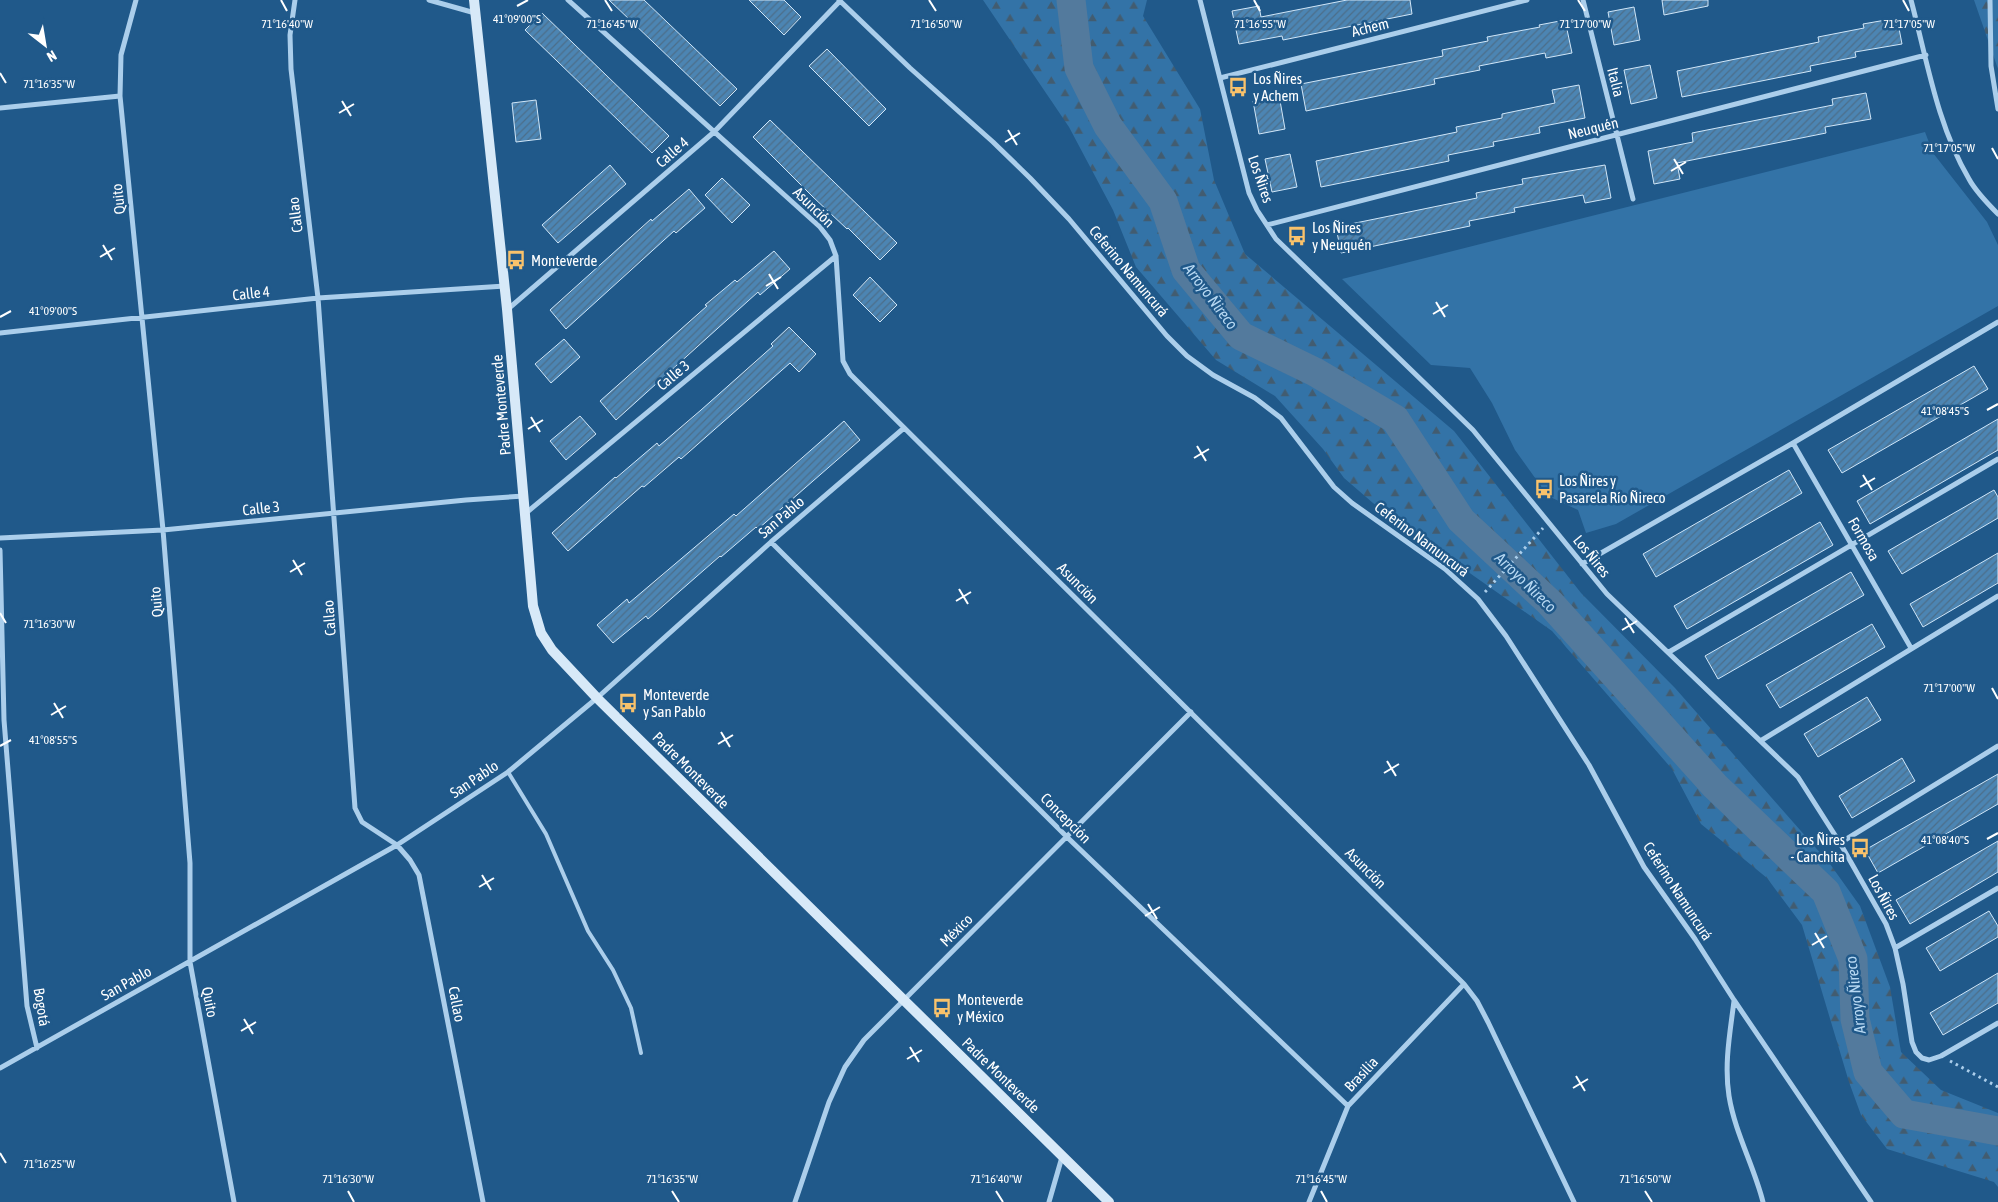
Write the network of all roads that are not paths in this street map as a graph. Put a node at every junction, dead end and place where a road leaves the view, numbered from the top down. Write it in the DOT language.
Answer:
graph roads {
  1 [pos="136,0"];
  2 [pos="295,0"];
  3 [pos="430,0"];
  4 [pos="474,0"];
  5 [pos="568,0"];
  6 [pos="1200,0"];
  7 [pos="1527,0"];
  8 [pos="1583,0"];
  9 [pos="1911,0"];
  10 [pos="1990,0"];
  11 [pos="839,1"];
  12 [pos="476,13"];
  13 [pos="1926,55"];
  14 [pos="1220,78"];
  15 [pos="120,96"];
  16 [pos="0,108"];
  17 [pos="1998,109"];
  18 [pos="714,132"];
  19 [pos="1617,135"];
  20 [pos="1633,199"];
  21 [pos="1998,214"];
  22 [pos="1267,225"];
  23 [pos="836,256"];
  24 [pos="505,286"];
  25 [pos="318,298"];
  26 [pos="507,309"];
  27 [pos="142,317"];
  28 [pos="1998,322"];
  29 [pos="0,333"];
  30 [pos="904,428"];
  31 [pos="1793,443"];
  32 [pos="1998,459"];
  33 [pos="524,496"];
  34 [pos="335,513"];
  35 [pos="526,513"];
  36 [pos="163,530"];
  37 [pos="0,538"];
  38 [pos="771,542"];
  39 [pos="1853,544"];
  40 [pos="0,550"];
  41 [pos="1582,564"];
  42 [pos="1998,596"];
  43 [pos="1911,648"];
  44 [pos="1669,652"];
  45 [pos="597,698"];
  46 [pos="1191,712"];
  47 [pos="1762,740"];
  48 [pos="1998,746"];
  49 [pos="508,772"];
  50 [pos="1068,838"];
  51 [pos="1840,843"];
  52 [pos="397,845"];
  53 [pos="1998,888"];
  54 [pos="1895,948"];
  55 [pos="190,962"];
  56 [pos="1464,984"];
  57 [pos="903,1000"];
  58 [pos="1734,1000"];
  59 [pos="1998,1023"];
  60 [pos="36,1048"];
  61 [pos="641,1053"];
  62 [pos="0,1068"];
  63 [pos="1348,1106"];
  64 [pos="1063,1156"];
  65 [pos="234,1202"];
  66 [pos="483,1202"];
  67 [pos="795,1202"];
  68 [pos="1049,1202"];
  69 [pos="1109,1202"];
  70 [pos="1309,1202"];
  71 [pos="1574,1202"];
  72 [pos="1763,1202"];
  73 [pos="1871,1202"];
  1 -- 15 [label="street, Quito"];
  2 -- 25 [label="street, Callao"];
  3 -- 12 [label="street"];
  4 -- 12 [label="street, Padre Monteverde"];
  5 -- 18 [label="street, Asunción"];
  6 -- 14 [label="street, Los Ñires"];
  7 -- 14 [label="street, Achem"];
  8 -- 19 [label="street, Italia"];
  9 -- 13 [label="street"];
  10 -- 17 [label="street"];
  11 -- 18 [label="street, Calle 4"];
  11 -- 58 [label="street, Ceferino Namuncurá"];
  12 -- 24 [label="street, Padre Monteverde"];
  13 -- 19 [label="street, Neuquén"];
  13 -- 21 [label="street"];
  14 -- 22 [label="street, Los Ñires"];
  15 -- 16 [label="street"];
  15 -- 27 [label="street, Quito"];
  18 -- 23 [label="street, Asunción"];
  18 -- 26 [label="street, Calle 4"];
  19 -- 20 [label="street, Italia"];
  19 -- 22 [label="street, Neuquén"];
  22 -- 41 [label="street, Los Ñires"];
  23 -- 30 [label="street, Asunción"];
  23 -- 35 [label="street, Calle 3"];
  24 -- 25 [label="street, Calle 4"];
  24 -- 26 [label="street, Padre Monteverde"];
  25 -- 27 [label="street, Calle 4"];
  25 -- 34 [label="street, Callao"];
  26 -- 33 [label="street, Padre Monteverde"];
  27 -- 29 [label="street, Calle 4"];
  27 -- 36 [label="street, Quito"];
  28 -- 31 [label="street"];
  30 -- 38 [label="street, San Pablo"];
  30 -- 46 [label="street, Asunción"];
  31 -- 39 [label="street, Formosa"];
  31 -- 41 [label="street"];
  32 -- 39 [label="street"];
  33 -- 34 [label="street, Calle 3"];
  33 -- 35 [label="street, Padre Monteverde"];
  34 -- 36 [label="street, Calle 3"];
  34 -- 52 [label="street, Callao"];
  35 -- 45 [label="street, Padre Monteverde"];
  36 -- 37 [label="street, Calle 3"];
  36 -- 55 [label="street, Quito"];
  38 -- 45 [label="street, San Pablo"];
  38 -- 50 [label="street, Concepción"];
  39 -- 43 [label="street, Formosa"];
  39 -- 44 [label="street"];
  40 -- 60 [label="street, Bogotá"];
  41 -- 44 [label="street, Los Ñires"];
  42 -- 43 [label="street"];
  43 -- 47 [label="street"];
  44 -- 47 [label="street, Los Ñires"];
  45 -- 49 [label="street, San Pablo"];
  45 -- 57 [label="street, Padre Monteverde"];
  46 -- 50 [label="street, México"];
  46 -- 56 [label="street, Asunción"];
  47 -- 51 [label="street, Los Ñires"];
  48 -- 51 [label="street"];
  49 -- 52 [label="street, San Pablo"];
  49 -- 61 [label="lane"];
  50 -- 57 [label="street, México"];
  50 -- 63 [label="street, Concepción"];
  51 -- 54 [label="street, Los Ñires"];
  52 -- 55 [label="street, San Pablo"];
  52 -- 66 [label="street, Callao"];
  53 -- 54 [label="street"];
  54 -- 59 [label="street, Los Ñires"];
  55 -- 60 [label="street, San Pablo"];
  55 -- 65 [label="street, Quito"];
  56 -- 63 [label="street, Brasilia"];
  56 -- 71 [label="street, Asunción"];
  57 -- 64 [label="street, Padre Monteverde"];
  57 -- 67 [label="street, México"];
  58 -- 72 [label="street"];
  58 -- 73 [label="street, Ceferino Namuncurá"];
  60 -- 62 [label="street, San Pablo"];
  63 -- 70 [label="street, Brasilia"];
  64 -- 68 [label="street"];
  64 -- 69 [label="street, Padre Monteverde"];
}
